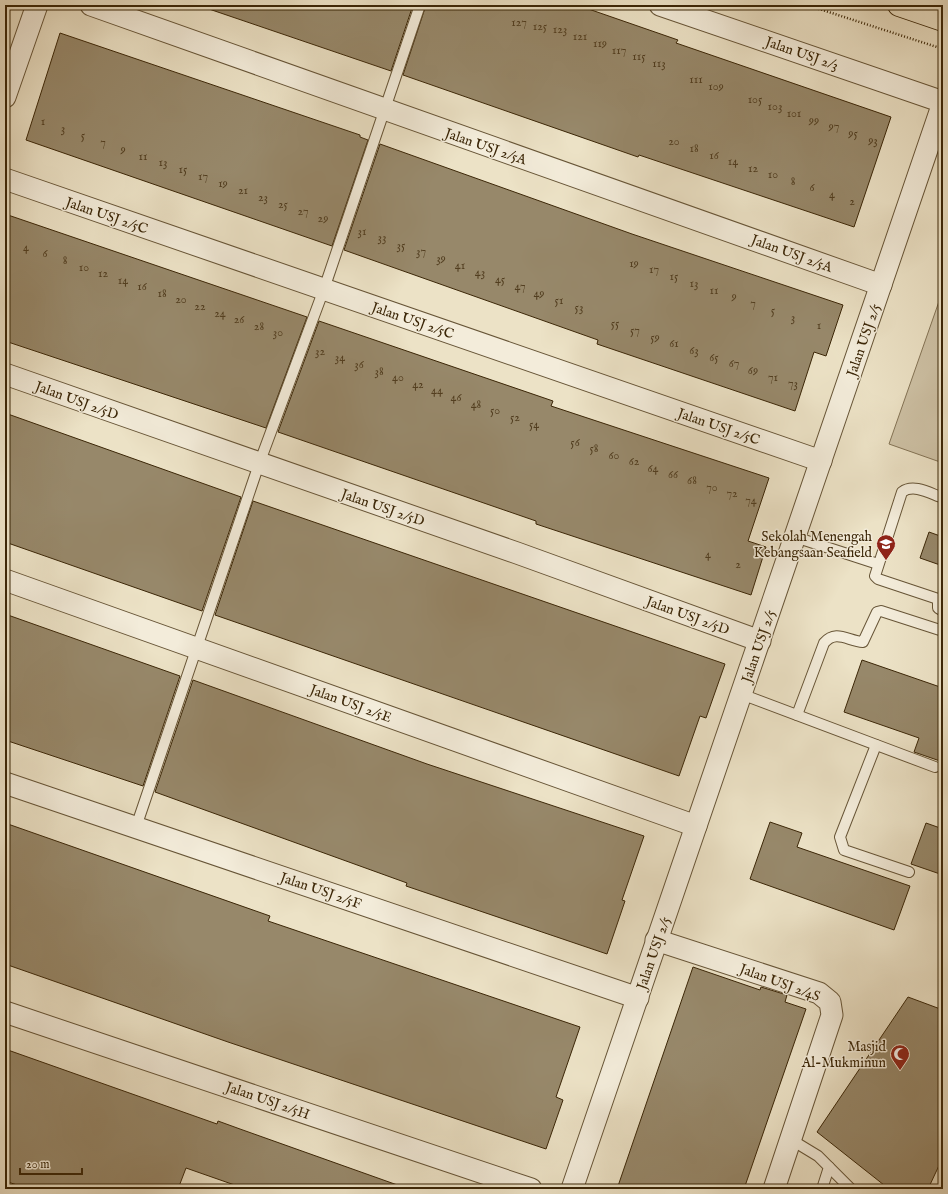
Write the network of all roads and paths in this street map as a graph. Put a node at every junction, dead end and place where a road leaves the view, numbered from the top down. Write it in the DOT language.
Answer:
graph roads {
  1 [pos="37,5"];
  2 [pos="91,5"];
  3 [pos="420,5"];
  4 [pos="660,5"];
  5 [pos="807,5"];
  6 [pos="899,5"];
  7 [pos="943,20"];
  8 [pos="943,49"];
  9 [pos="5,97"];
  10 [pos="943,102"];
  11 [pos="384,110"];
  12 [pos="5,180"];
  13 [pos="881,285"];
  14 [pos="324,290"];
  15 [pos="5,374"];
  16 [pos="821,461"];
  17 [pos="259,464"];
  18 [pos="943,498"];
  19 [pos="795,537"];
  20 [pos="878,564"];
  21 [pos="5,580"];
  22 [pos="943,611"];
  23 [pos="943,631"];
  24 [pos="760,641"];
  25 [pos="196,648"];
  26 [pos="741,694"];
  27 [pos="797,715"];
  28 [pos="876,745"];
  29 [pos="935,767"];
  30 [pos="5,783"];
  31 [pos="696,826"];
  32 [pos="136,827"];
  33 [pos="909,872"];
  34 [pos="656,940"];
  35 [pos="638,998"];
  36 [pos="5,1012"];
  37 [pos="790,1139"];
  38 [pos="829,1166"];
  39 [pos="531,1189"];
  40 [pos="572,1189"];
  41 [pos="774,1189"];
  42 [pos="822,1189"];
  43 [pos="850,1189"];
  1 -- 9 [label="street"];
  2 -- 11 [label="street, Jalan USJ 2/5A"];
  3 -- 11 [label="lane"];
  4 -- 10 [label="street, Jalan USJ 2/3"];
  5 -- 8 [label="path"];
  6 -- 7 [label="highway"];
  10 -- 13 [label="street, Jalan USJ 2/5"];
  11 -- 13 [label="street, Jalan USJ 2/5A"];
  11 -- 14 [label="lane"];
  12 -- 14 [label="street, Jalan USJ 2/5C"];
  13 -- 16 [label="street, Jalan USJ 2/5"];
  14 -- 16 [label="street, Jalan USJ 2/5C"];
  14 -- 17 [label="lane"];
  15 -- 17 [label="street, Jalan USJ 2/5D"];
  16 -- 19 [label="street, Jalan USJ 2/5"];
  17 -- 24 [label="street, Jalan USJ 2/5D"];
  17 -- 25 [label="lane"];
  18 -- 20 [label="lane"];
  19 -- 20 [label="lane"];
  19 -- 24 [label="street, Jalan USJ 2/5"];
  20 -- 22 [label="lane"];
  21 -- 25 [label="street, Jalan USJ 2/5E"];
  23 -- 27 [label="lane"];
  24 -- 26 [label="street, Jalan USJ 2/5"];
  25 -- 31 [label="street, Jalan USJ 2/5E"];
  25 -- 32 [label="lane"];
  26 -- 27 [label="lane"];
  26 -- 31 [label="street, Jalan USJ 2/5"];
  27 -- 28 [label="lane"];
  28 -- 29 [label="lane"];
  28 -- 33 [label="lane"];
  30 -- 32 [label="street, Jalan USJ 2/5F"];
  31 -- 34 [label="street, Jalan USJ 2/5"];
  32 -- 35 [label="street, Jalan USJ 2/5F"];
  34 -- 35 [label="street, Jalan USJ 2/5"];
  34 -- 37 [label="street, Jalan USJ 2/4S"];
  35 -- 40 [label="street, Jalan USJ 2/5"];
  36 -- 39 [label="street, Jalan USJ 2/5H"];
  37 -- 38 [label="lane"];
  37 -- 41 [label="street, Jalan USJ 2/4S"];
  38 -- 42 [label="lane"];
  38 -- 43 [label="lane"];
}
